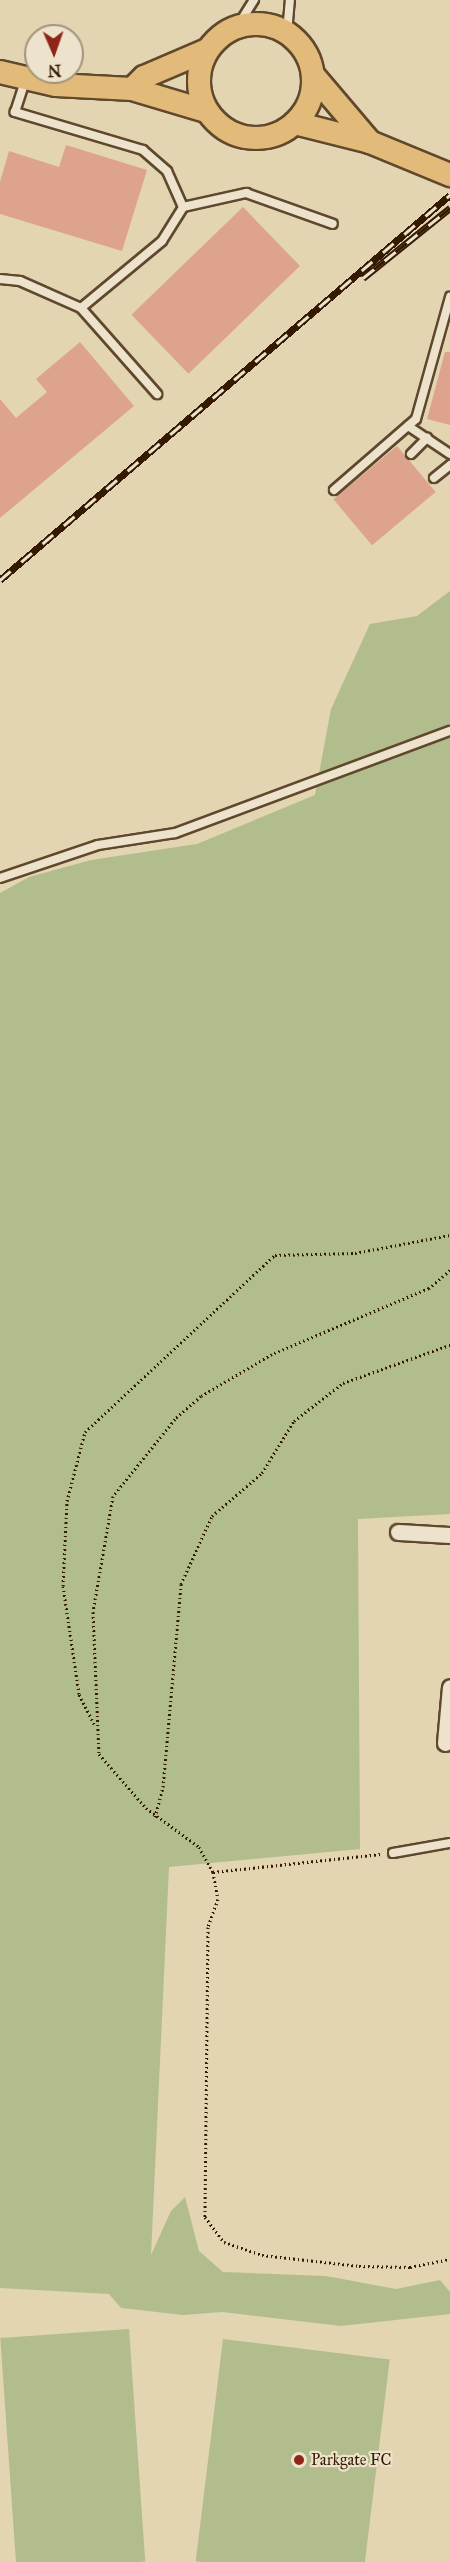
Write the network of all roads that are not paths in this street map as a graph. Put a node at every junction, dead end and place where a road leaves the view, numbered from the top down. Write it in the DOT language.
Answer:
graph roads {
  1 [pos="254,0"];
  2 [pos="290,0"];
  3 [pos="237,27"];
  4 [pos="286,33"];
  5 [pos="207,50"];
  6 [pos="0,72"];
  7 [pos="313,75"];
  8 [pos="24,80"];
  9 [pos="24,83"];
  10 [pos="73,84"];
  11 [pos="132,89"];
  12 [pos="206,111"];
  13 [pos="295,123"];
  14 [pos="370,142"];
  15 [pos="450,175"];
  16 [pos="183,207"];
  17 [pos="333,224"];
  18 [pos="0,279"];
  19 [pos="450,297"];
  20 [pos="81,308"];
  21 [pos="157,394"];
  22 [pos="408,426"];
  23 [pos="426,438"];
  24 [pos="411,454"];
  25 [pos="450,454"];
  26 [pos="450,465"];
  27 [pos="434,478"];
  28 [pos="334,490"];
  29 [pos="450,731"];
  30 [pos="0,878"];
  31 [pos="398,1532"];
  32 [pos="450,1535"];
  33 [pos="450,1687"];
  34 [pos="445,1743"];
  35 [pos="450,1844"];
  36 [pos="393,1853"];
  1 -- 3 [label="lane"];
  2 -- 4 [label="lane"];
  3 -- 4 [label="main road"];
  3 -- 5 [label="main road"];
  4 -- 7 [label="main road"];
  5 -- 11 [label="main road"];
  5 -- 12 [label="main road"];
  6 -- 8 [label="main road"];
  7 -- 13 [label="main road"];
  7 -- 14 [label="main road"];
  9 -- 16 [label="lane"];
  10 -- 11 [label="main road"];
  11 -- 12 [label="main road"];
  12 -- 13 [label="main road"];
  13 -- 14 [label="main road"];
  14 -- 15 [label="main road"];
  16 -- 17 [label="lane"];
  16 -- 20 [label="lane"];
  18 -- 20 [label="lane"];
  19 -- 22 [label="lane"];
  20 -- 21 [label="lane"];
  22 -- 23 [label="lane"];
  22 -- 28 [label="lane"];
  23 -- 24 [label="lane"];
  23 -- 25 [label="lane"];
  26 -- 27 [label="lane"];
  29 -- 30 [label="lane"];
  31 -- 32 [label="street"];
  33 -- 34 [label="street"];
  35 -- 36 [label="lane"];
}
